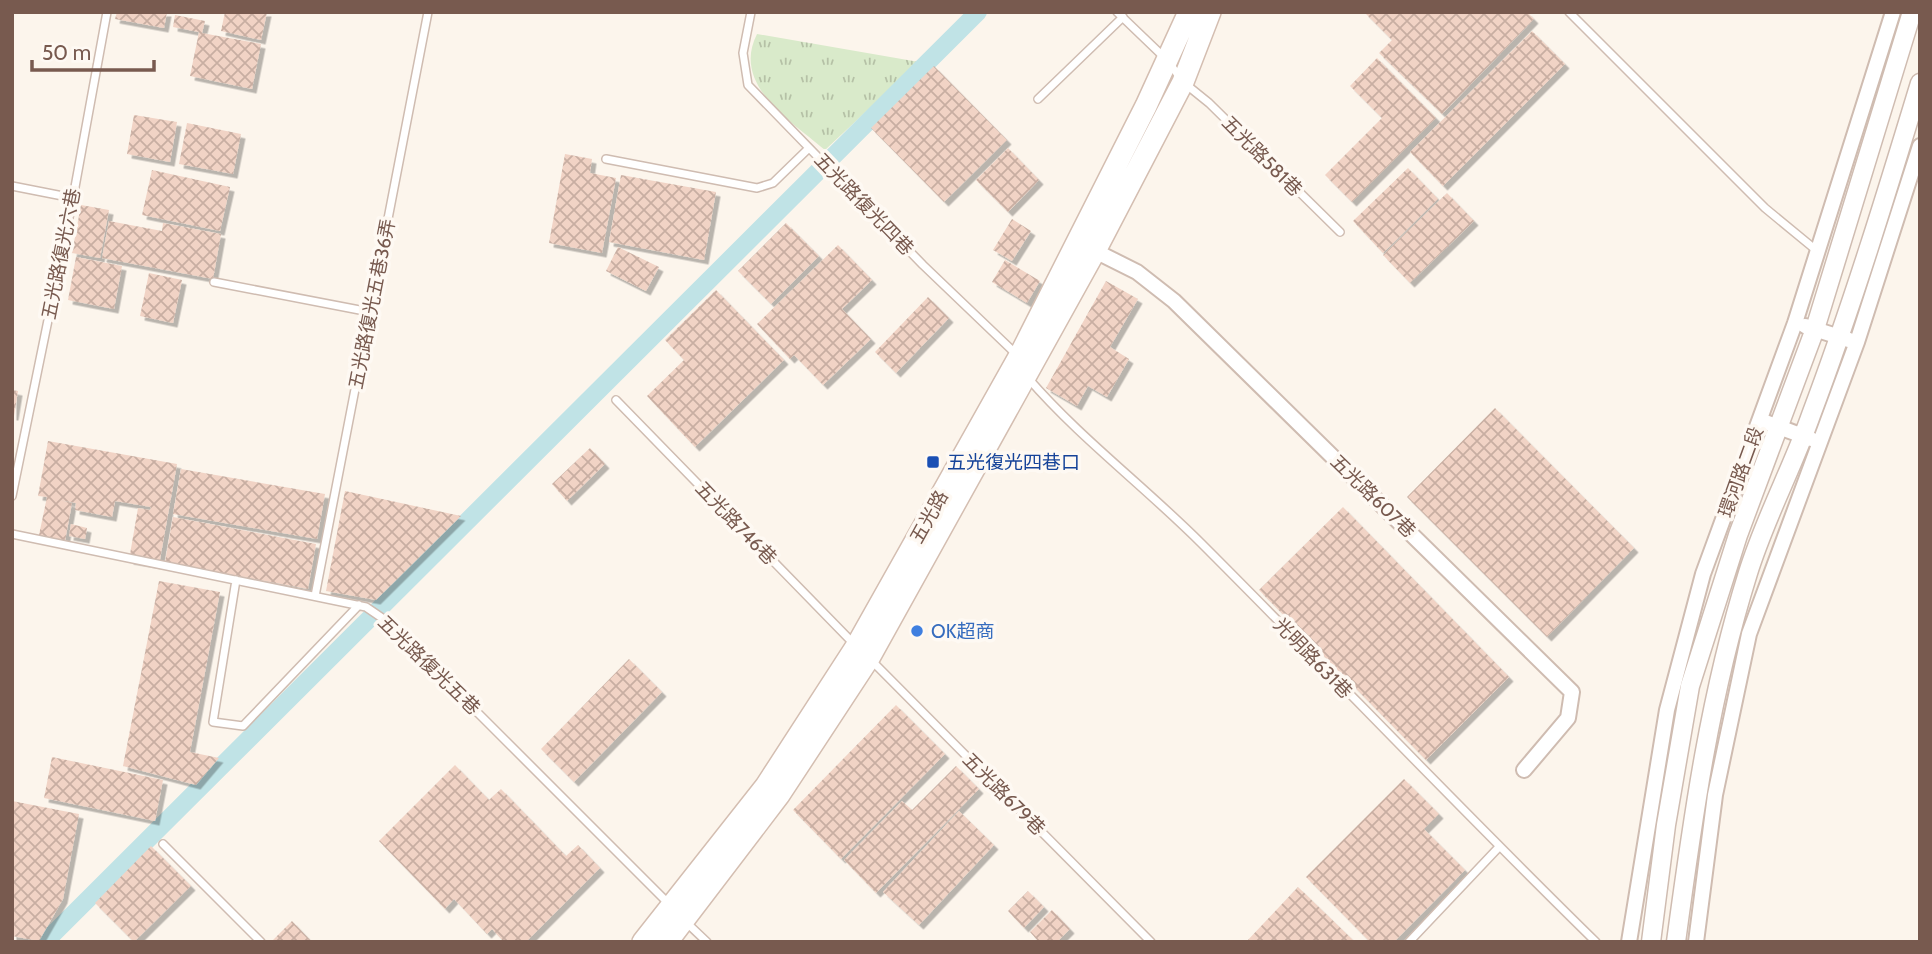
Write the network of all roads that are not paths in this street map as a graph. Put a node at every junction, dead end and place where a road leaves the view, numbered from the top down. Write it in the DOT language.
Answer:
graph roads {
  1 [pos="107,12"];
  2 [pos="428,12"];
  3 [pos="751,12"];
  4 [pos="1569,12"];
  5 [pos="1893,12"];
  6 [pos="1912,12"];
  7 [pos="1120,15"];
  8 [pos="1200,18"];
  9 [pos="1168,61"];
  10 [pos="1183,82"];
  11 [pos="1920,83"];
  12 [pos="1038,99"];
  13 [pos="1920,146"];
  14 [pos="809,148"];
  15 [pos="606,159"];
  16 [pos="12,186"];
  17 [pos="73,198"];
  18 [pos="1340,232"];
  19 [pos="1816,250"];
  20 [pos="1095,251"];
  21 [pos="214,282"];
  22 [pos="370,312"];
  23 [pos="1795,323"];
  24 [pos="1815,329"];
  25 [pos="1849,340"];
  26 [pos="1023,367"];
  27 [pos="616,400"];
  28 [pos="1760,420"];
  29 [pos="1779,427"];
  30 [pos="1812,439"];
  31 [pos="12,496"];
  32 [pos="12,534"];
  33 [pos="236,580"];
  34 [pos="316,596"];
  35 [pos="362,606"];
  36 [pos="863,653"];
  37 [pos="1524,770"];
  38 [pos="163,844"];
  39 [pos="1499,847"];
  40 [pos="679,914"];
  41 [pos="261,942"];
  42 [pos="643,942"];
  43 [pos="667,942"];
  44 [pos="706,942"];
  45 [pos="1151,942"];
  46 [pos="1409,942"];
  47 [pos="1596,942"];
  48 [pos="1629,942"];
  49 [pos="1651,942"];
  50 [pos="1676,942"];
  51 [pos="1696,942"];
  1 -- 17 [label="lane, 五光路復光六巷"];
  2 -- 22 [label="lane, 五光路復光五巷36弄"];
  3 -- 14 [label="lane, 五光路復光四巷"];
  4 -- 19 [label="lane"];
  5 -- 19 [label="street, 環河路二段"];
  6 -- 24 [label="street, 環河路二段"];
  7 -- 9 [label="lane, 五光路581巷"];
  7 -- 12 [label="lane"];
  8 -- 9 [label="main road, 五光路"];
  8 -- 10 [label="main road, 五光路"];
  9 -- 10 [label="lane, 五光路581巷"];
  9 -- 26 [label="main road, 五光路"];
  10 -- 18 [label="lane, 五光路581巷"];
  10 -- 20 [label="main road, 五光路"];
  11 -- 25 [label="street, 環河路二段"];
  13 -- 25 [label="street, 環河路二段"];
  14 -- 15 [label="lane"];
  14 -- 26 [label="lane, 五光路復光四巷"];
  16 -- 17 [label="lane"];
  17 -- 31 [label="lane, 五光路復光六巷"];
  19 -- 23 [label="street, 環河路二段"];
  20 -- 26 [label="main road, 五光路"];
  20 -- 37 [label="street, 五光路607巷"];
  21 -- 22 [label="lane"];
  22 -- 34 [label="lane, 五光路復光五巷36弄"];
  23 -- 24 [label="street"];
  23 -- 28 [label="street, 環河路二段"];
  24 -- 25 [label="street"];
  24 -- 29 [label="street, 環河路二段"];
  25 -- 30 [label="street, 環河路二段"];
  26 -- 36 [label="main road, 五光路"];
  26 -- 39 [label="lane, 光明路631巷"];
  27 -- 36 [label="lane, 五光路746巷"];
  28 -- 29 [label="street"];
  28 -- 48 [label="street, 環河路二段"];
  29 -- 30 [label="street"];
  29 -- 49 [label="street, 環河路二段"];
  30 -- 50 [label="street, 環河路二段"];
  30 -- 51 [label="street, 環河路二段"];
  32 -- 33 [label="lane, 五光路復光五巷"];
  33 -- 34 [label="lane, 五光路復光五巷"];
  33 -- 35 [label="lane"];
  34 -- 35 [label="lane, 五光路復光五巷"];
  35 -- 40 [label="lane, 五光路復光五巷"];
  36 -- 40 [label="main road, 五光路"];
  36 -- 45 [label="lane, 五光路679巷"];
  38 -- 41 [label="lane"];
  39 -- 46 [label="lane"];
  39 -- 47 [label="lane, 光明路631巷"];
  40 -- 42 [label="main road, 五光路"];
  40 -- 43 [label="main road, 五光路"];
  40 -- 44 [label="lane, 五光路復光五巷"];
}
